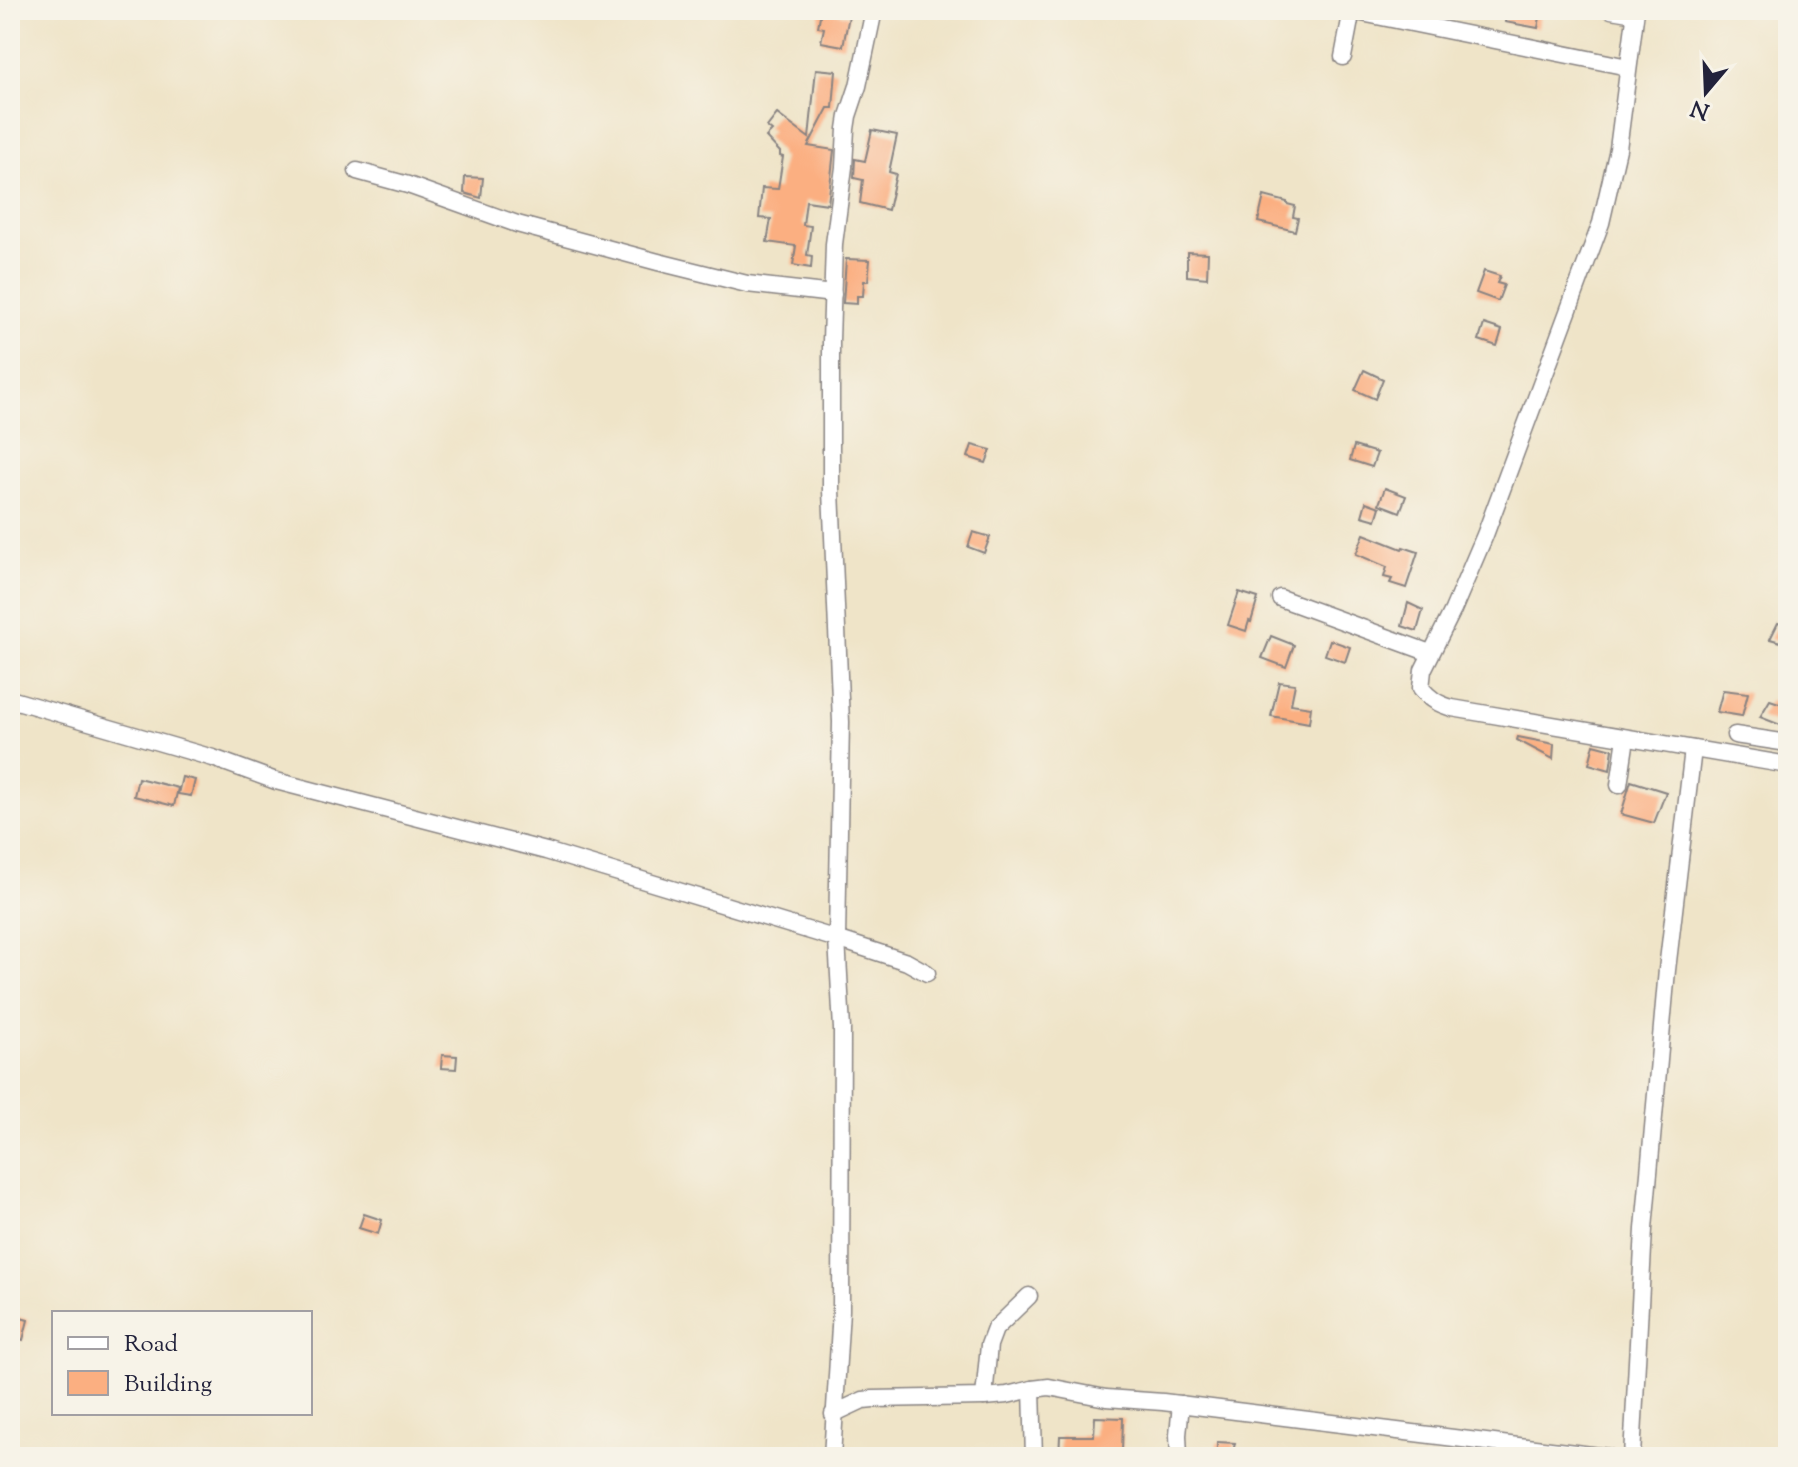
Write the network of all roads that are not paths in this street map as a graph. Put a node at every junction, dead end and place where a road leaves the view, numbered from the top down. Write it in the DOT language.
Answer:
graph roads {
  1 [pos="874,10"];
  2 [pos="1611,10"];
  3 [pos="1635,12"];
  4 [pos="1343,57"];
  5 [pos="1628,67"];
  6 [pos="357,171"];
  7 [pos="833,294"];
  8 [pos="1280,598"];
  9 [pos="1430,653"];
  10 [pos="10,699"];
  11 [pos="1735,735"];
  12 [pos="1626,738"];
  13 [pos="1788,743"];
  14 [pos="1693,749"];
  15 [pos="1788,765"];
  16 [pos="1619,785"];
  17 [pos="837,939"];
  18 [pos="927,973"];
  19 [pos="1029,1296"];
  20 [pos="1032,1389"];
  21 [pos="984,1397"];
  22 [pos="1181,1404"];
  23 [pos="833,1414"];
  24 [pos="832,1457"];
  25 [pos="1034,1457"];
  26 [pos="1179,1457"];
  27 [pos="1608,1457"];
  28 [pos="1632,1457"];
  1 -- 7 [label="street"];
  2 -- 3 [label="street"];
  3 -- 5 [label="street"];
  4 -- 5 [label="street"];
  5 -- 9 [label="street"];
  6 -- 7 [label="street"];
  7 -- 17 [label="street"];
  8 -- 9 [label="street"];
  9 -- 12 [label="street"];
  10 -- 17 [label="street"];
  11 -- 13 [label="street"];
  12 -- 14 [label="street"];
  12 -- 16 [label="street"];
  14 -- 15 [label="street"];
  14 -- 28 [label="street"];
  17 -- 18 [label="street"];
  17 -- 23 [label="street"];
  19 -- 21 [label="street"];
  20 -- 21 [label="street"];
  20 -- 22 [label="street"];
  20 -- 25 [label="street"];
  21 -- 23 [label="street"];
  22 -- 26 [label="street"];
  22 -- 27 [label="street"];
  23 -- 24 [label="street"];
}
